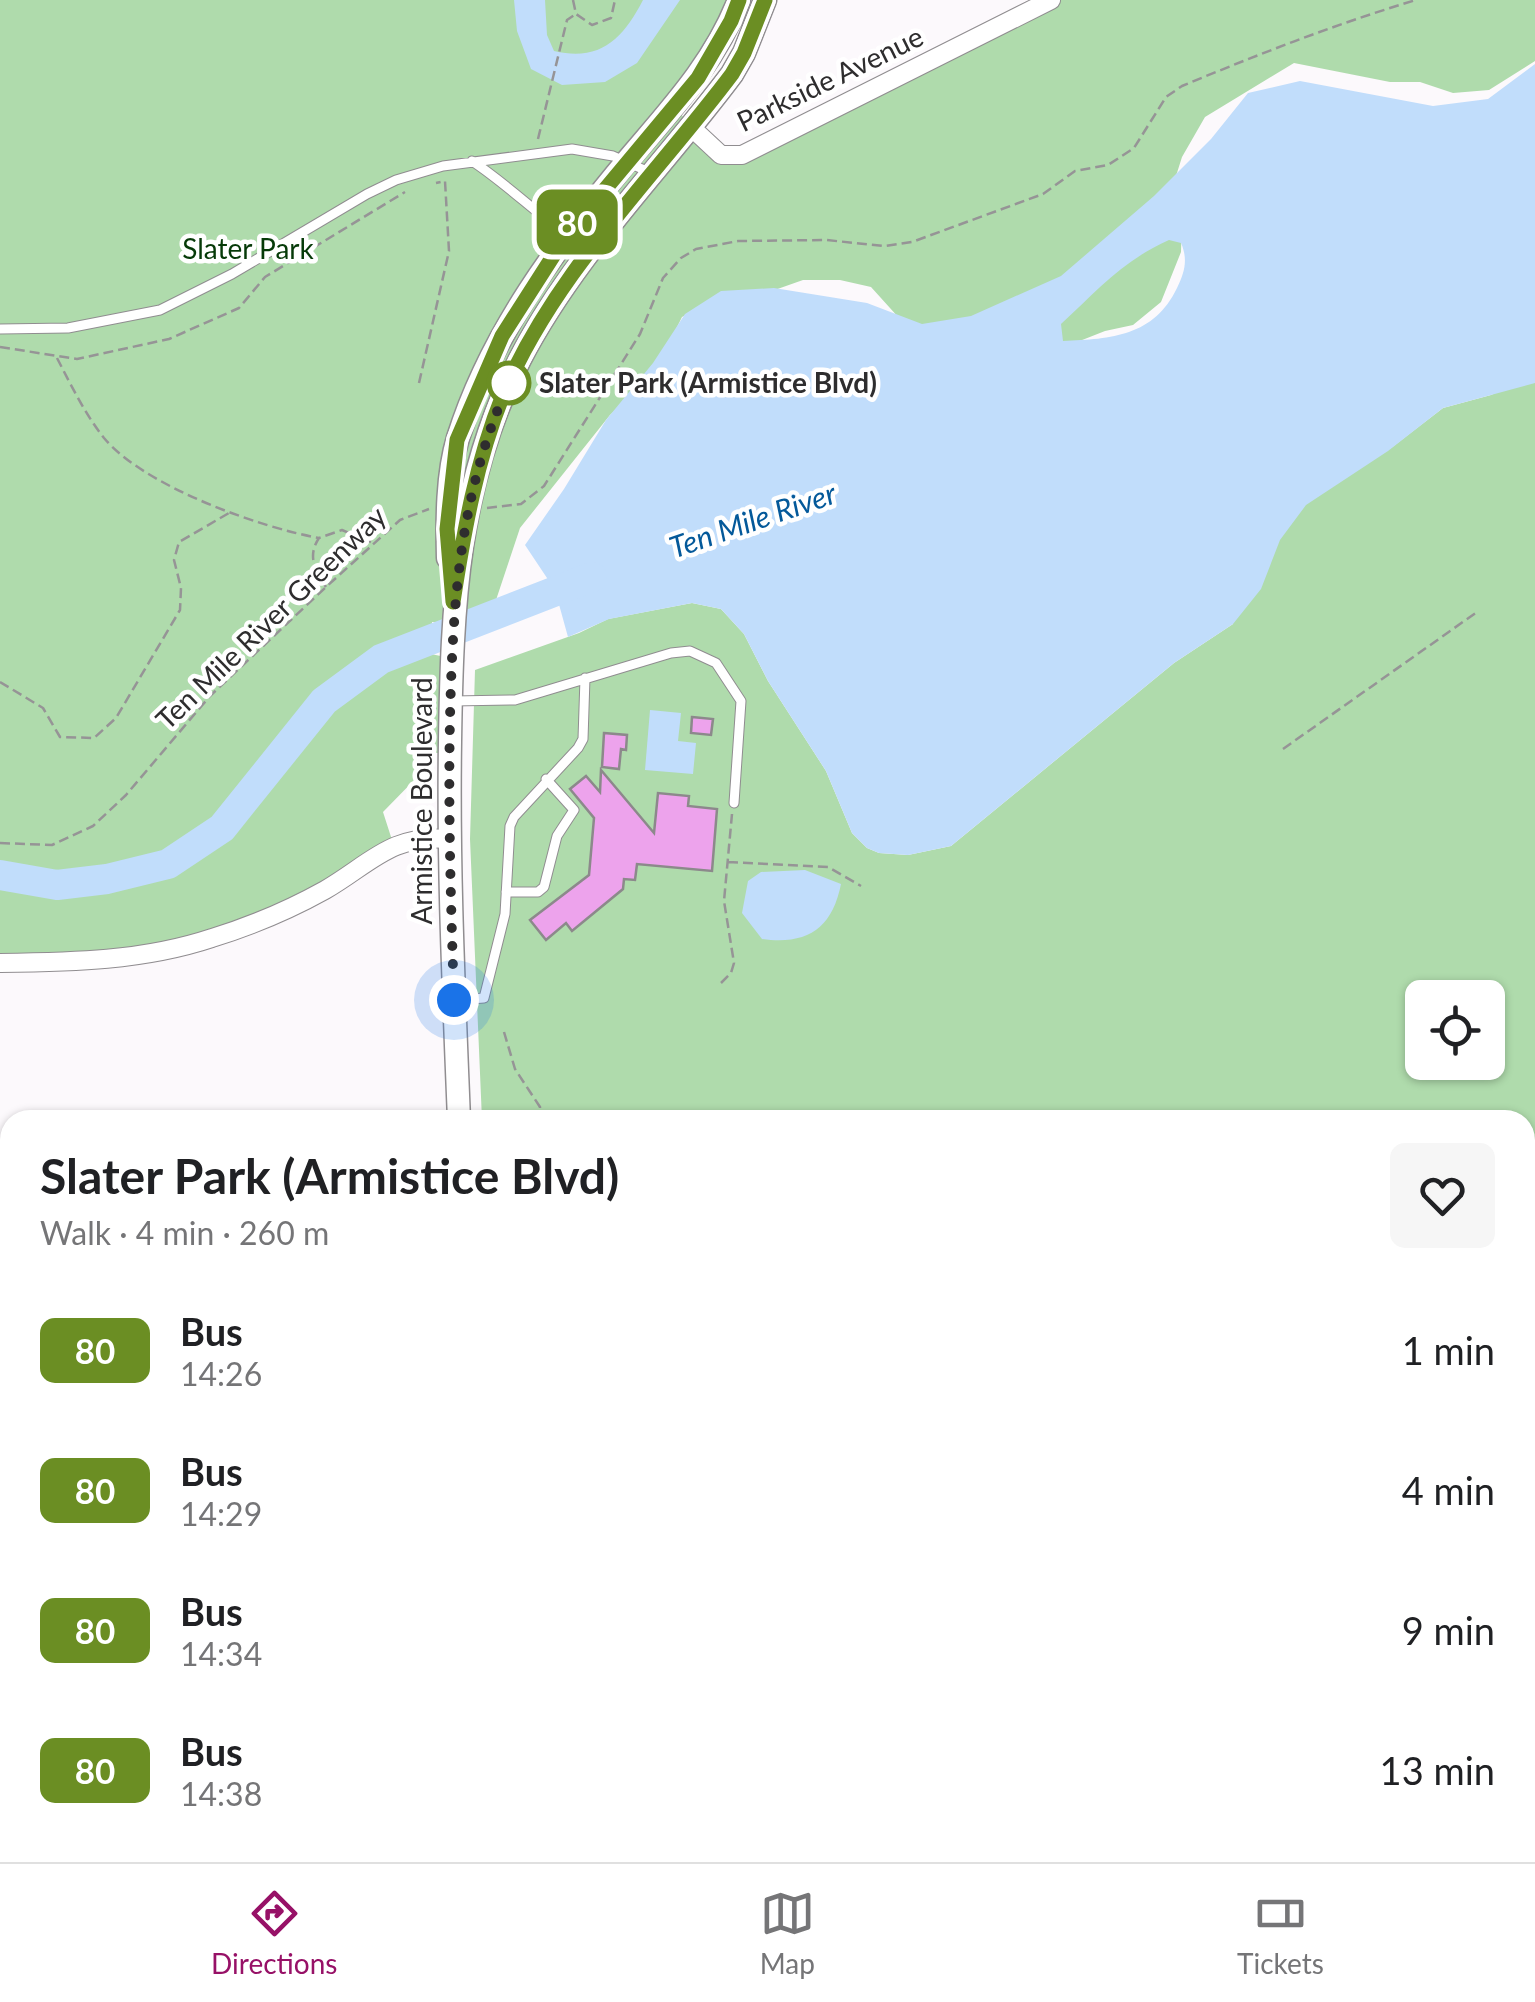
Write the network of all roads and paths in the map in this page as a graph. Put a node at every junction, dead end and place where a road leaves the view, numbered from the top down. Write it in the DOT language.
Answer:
graph roads {
  1 [pos="574,0"];
  2 [pos="615,0"];
  3 [pos="739,0"];
  4 [pos="765,0"];
  5 [pos="1052,0"];
  6 [pos="1416,0"];
  7 [pos="576,14"];
  8 [pos="692,128"];
  9 [pos="538,139"];
  10 [pos="472,161"];
  11 [pos="627,162"];
  12 [pos="653,174"];
  13 [pos="445,182"];
  14 [pos="566,236"];
  15 [pos="591,251"];
  16 [pos="0,329"];
  17 [pos="57,358"];
  18 [pos="420,383"];
  19 [pos="458,507"];
  20 [pos="230,513"];
  21 [pos="319,538"];
  22 [pos="373,543"];
  23 [pos="326,586"];
  24 [pos="1477,612"];
  25 [pos="585,678"];
  26 [pos="0,682"];
  27 [pos="450,713"];
  28 [pos="1283,749"];
  29 [pos="546,779"];
  30 [pos="734,803"];
  31 [pos="448,839"];
  32 [pos="0,844"];
  33 [pos="726,862"];
  34 [pos="861,886"];
  35 [pos="506,892"];
  36 [pos="0,963"];
  37 [pos="722,983"];
  38 [pos="454,1000"];
  39 [pos="504,1032"];
  40 [pos="458,1110"];
  41 [pos="540,1110"];
  1 -- 7 [label="path"];
  2 -- 7 [label="path"];
  3 -- 11 [label="main road, Armistice Boulevard"];
  4 -- 8 [label="main road, Armistice Boulevard"];
  5 -- 8 [label="street, Parkside Avenue"];
  6 -- 19 [label="path, Ten Mile River Greenway"];
  7 -- 9 [label="path"];
  8 -- 12 [label="main road, Armistice Boulevard"];
  10 -- 11 [label="lane"];
  10 -- 14 [label="lane"];
  10 -- 16 [label="lane"];
  11 -- 12 [label="lane"];
  11 -- 14 [label="main road, Armistice Boulevard"];
  12 -- 15 [label="main road, Armistice Boulevard"];
  13 -- 18 [label="path"];
  14 -- 15 [label="lane"];
  14 -- 19 [label="main road, Armistice Boulevard"];
  15 -- 19 [label="main road, Armistice Boulevard"];
  17 -- 20 [label="path"];
  19 -- 22 [label="path, Ten Mile River Greenway"];
  19 -- 27 [label="main road, Armistice Boulevard"];
  20 -- 21 [label="path"];
  20 -- 26 [label="path"];
  21 -- 22 [label="path"];
  21 -- 23 [label="path"];
  22 -- 23 [label="path, Ten Mile River Greenway"];
  23 -- 32 [label="path, Ten Mile River Greenway"];
  24 -- 28 [label="path"];
  25 -- 27 [label="lane"];
  25 -- 29 [label="lane"];
  25 -- 30 [label="lane"];
  27 -- 31 [label="main road, Armistice Boulevard"];
  29 -- 35 [label="lane"];
  29 -- 35 [label="lane"];
  30 -- 33 [label="path"];
  31 -- 36 [label="street"];
  31 -- 38 [label="main road, Armistice Boulevard"];
  33 -- 34 [label="path"];
  33 -- 37 [label="path"];
  35 -- 38 [label="lane"];
  38 -- 40 [label="main road, Armistice Boulevard"];
  39 -- 41 [label="path"];
}
